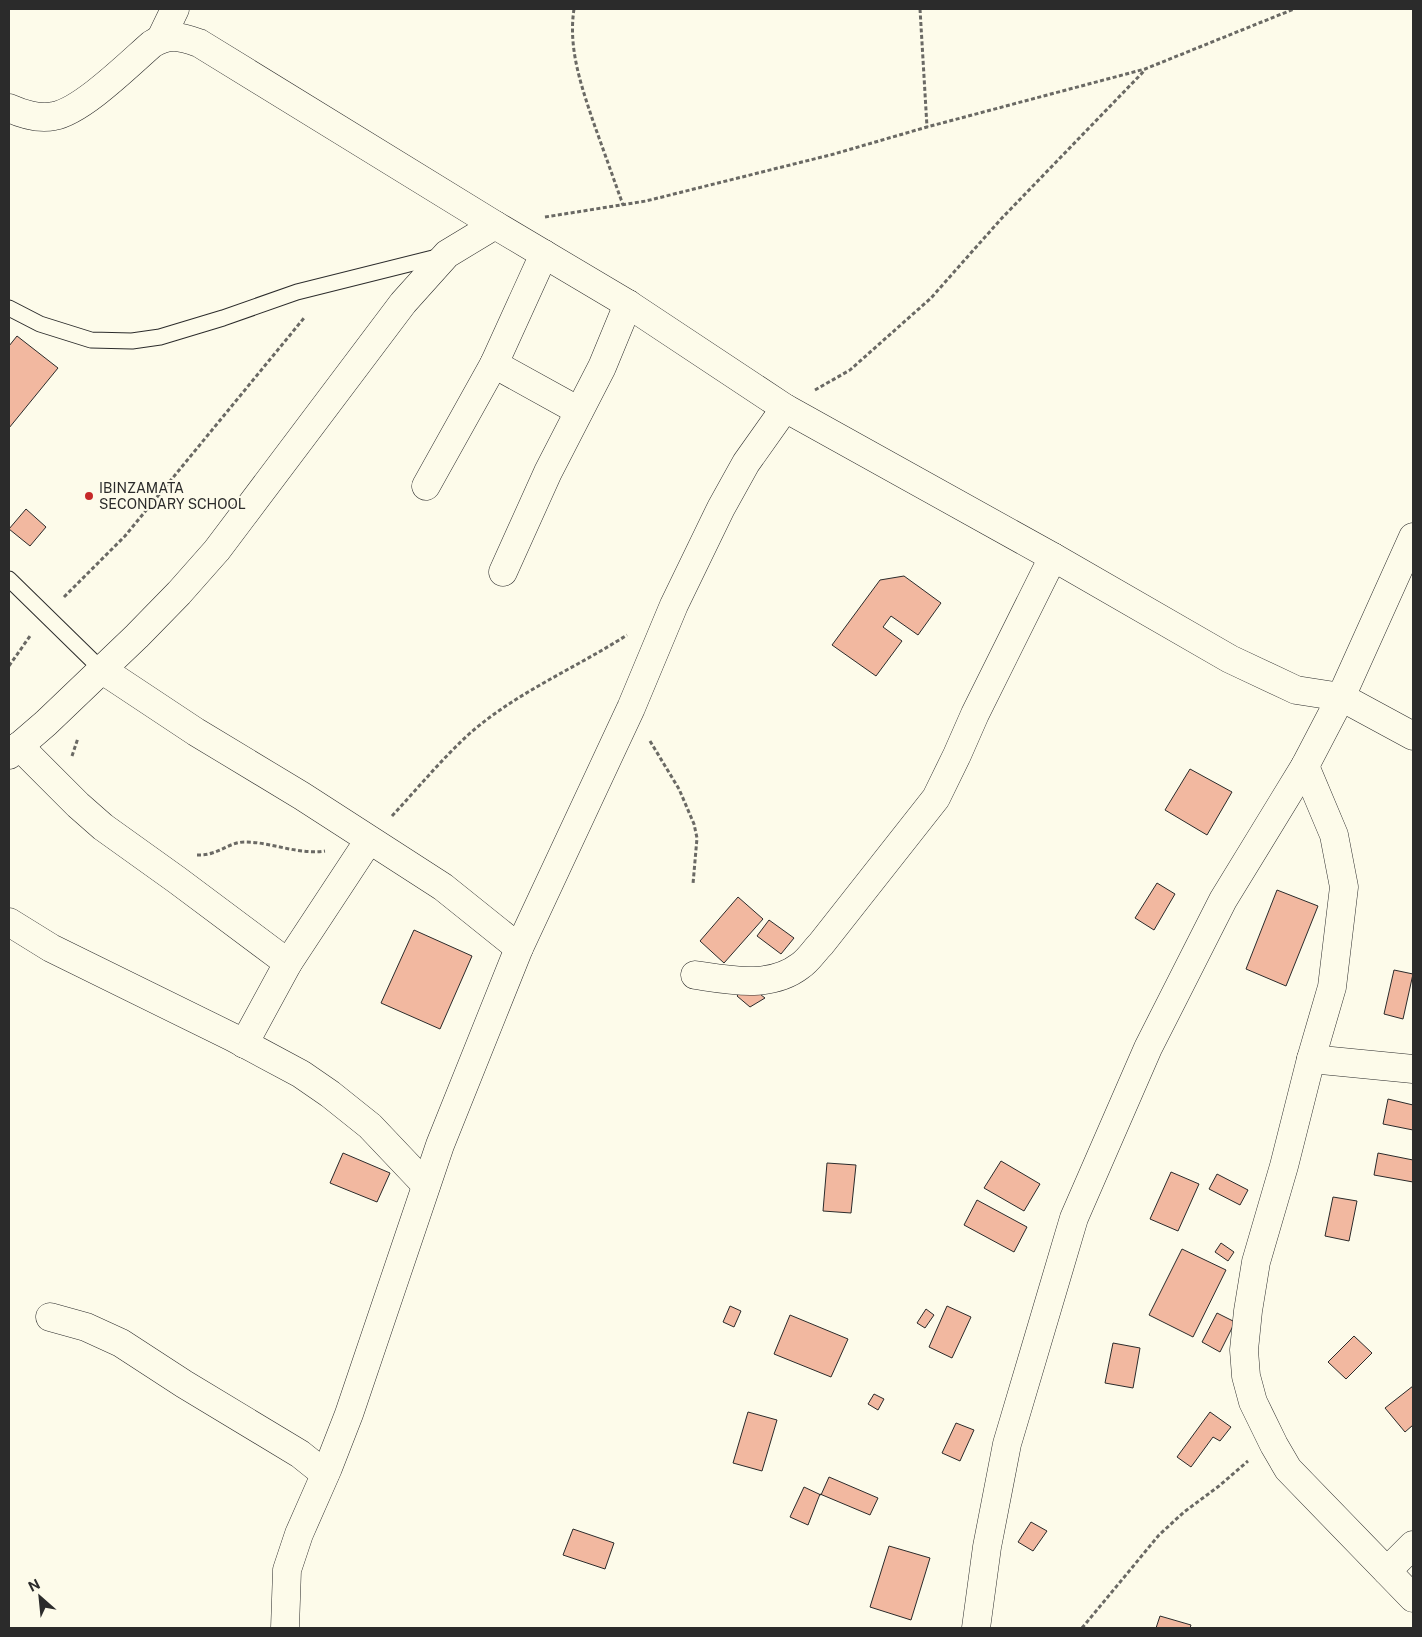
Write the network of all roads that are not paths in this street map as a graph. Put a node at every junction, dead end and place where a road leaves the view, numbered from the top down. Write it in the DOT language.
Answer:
graph roads {
  1 [pos="175,9"];
  2 [pos="162,38"];
  3 [pos="9,108"];
  4 [pos="495,225"];
  5 [pos="447,254"];
  6 [pos="544,254"];
  7 [pos="628,304"];
  8 [pos="11,313"];
  9 [pos="494,364"];
  10 [pos="784,408"];
  11 [pos="579,411"];
  12 [pos="426,486"];
  13 [pos="1413,537"];
  14 [pos="1053,557"];
  15 [pos="503,572"];
  16 [pos="9,579"];
  17 [pos="101,669"];
  18 [pos="1341,697"];
  19 [pos="1413,736"];
  20 [pos="14,750"];
  21 [pos="1306,766"];
  22 [pos="369,840"];
  23 [pos="10,925"];
  24 [pos="519,948"];
  25 [pos="288,964"];
  26 [pos="695,975"];
  27 [pos="244,1044"];
  28 [pos="1311,1059"];
  29 [pos="1413,1069"];
  30 [pos="426,1186"];
  31 [pos="50,1317"];
  32 [pos="326,1474"];
  33 [pos="1413,1545"];
  34 [pos="1387,1571"];
  35 [pos="1413,1598"];
  36 [pos="285,1628"];
  37 [pos="976,1628"];
  1 -- 2 [label="street"];
  2 -- 3 [label="street"];
  2 -- 4 [label="street"];
  4 -- 5 [label="street"];
  4 -- 6 [label="street"];
  5 -- 8 [label="lane"];
  5 -- 17 [label="street"];
  6 -- 7 [label="street"];
  6 -- 9 [label="street"];
  7 -- 10 [label="street"];
  7 -- 11 [label="street"];
  9 -- 11 [label="street"];
  9 -- 12 [label="street"];
  10 -- 14 [label="street"];
  10 -- 24 [label="street"];
  11 -- 15 [label="street"];
  13 -- 18 [label="street"];
  14 -- 18 [label="street"];
  14 -- 26 [label="street"];
  16 -- 17 [label="lane"];
  17 -- 20 [label="street"];
  17 -- 22 [label="street"];
  18 -- 19 [label="street"];
  18 -- 21 [label="street"];
  20 -- 25 [label="street"];
  21 -- 28 [label="street"];
  21 -- 37 [label="street"];
  22 -- 24 [label="street"];
  22 -- 25 [label="street"];
  23 -- 27 [label="street"];
  24 -- 30 [label="street"];
  25 -- 27 [label="street"];
  27 -- 30 [label="street"];
  28 -- 29 [label="street"];
  28 -- 34 [label="street"];
  30 -- 32 [label="street"];
  31 -- 32 [label="street"];
  32 -- 36 [label="street"];
  33 -- 34 [label="street"];
  34 -- 35 [label="street"];
}
